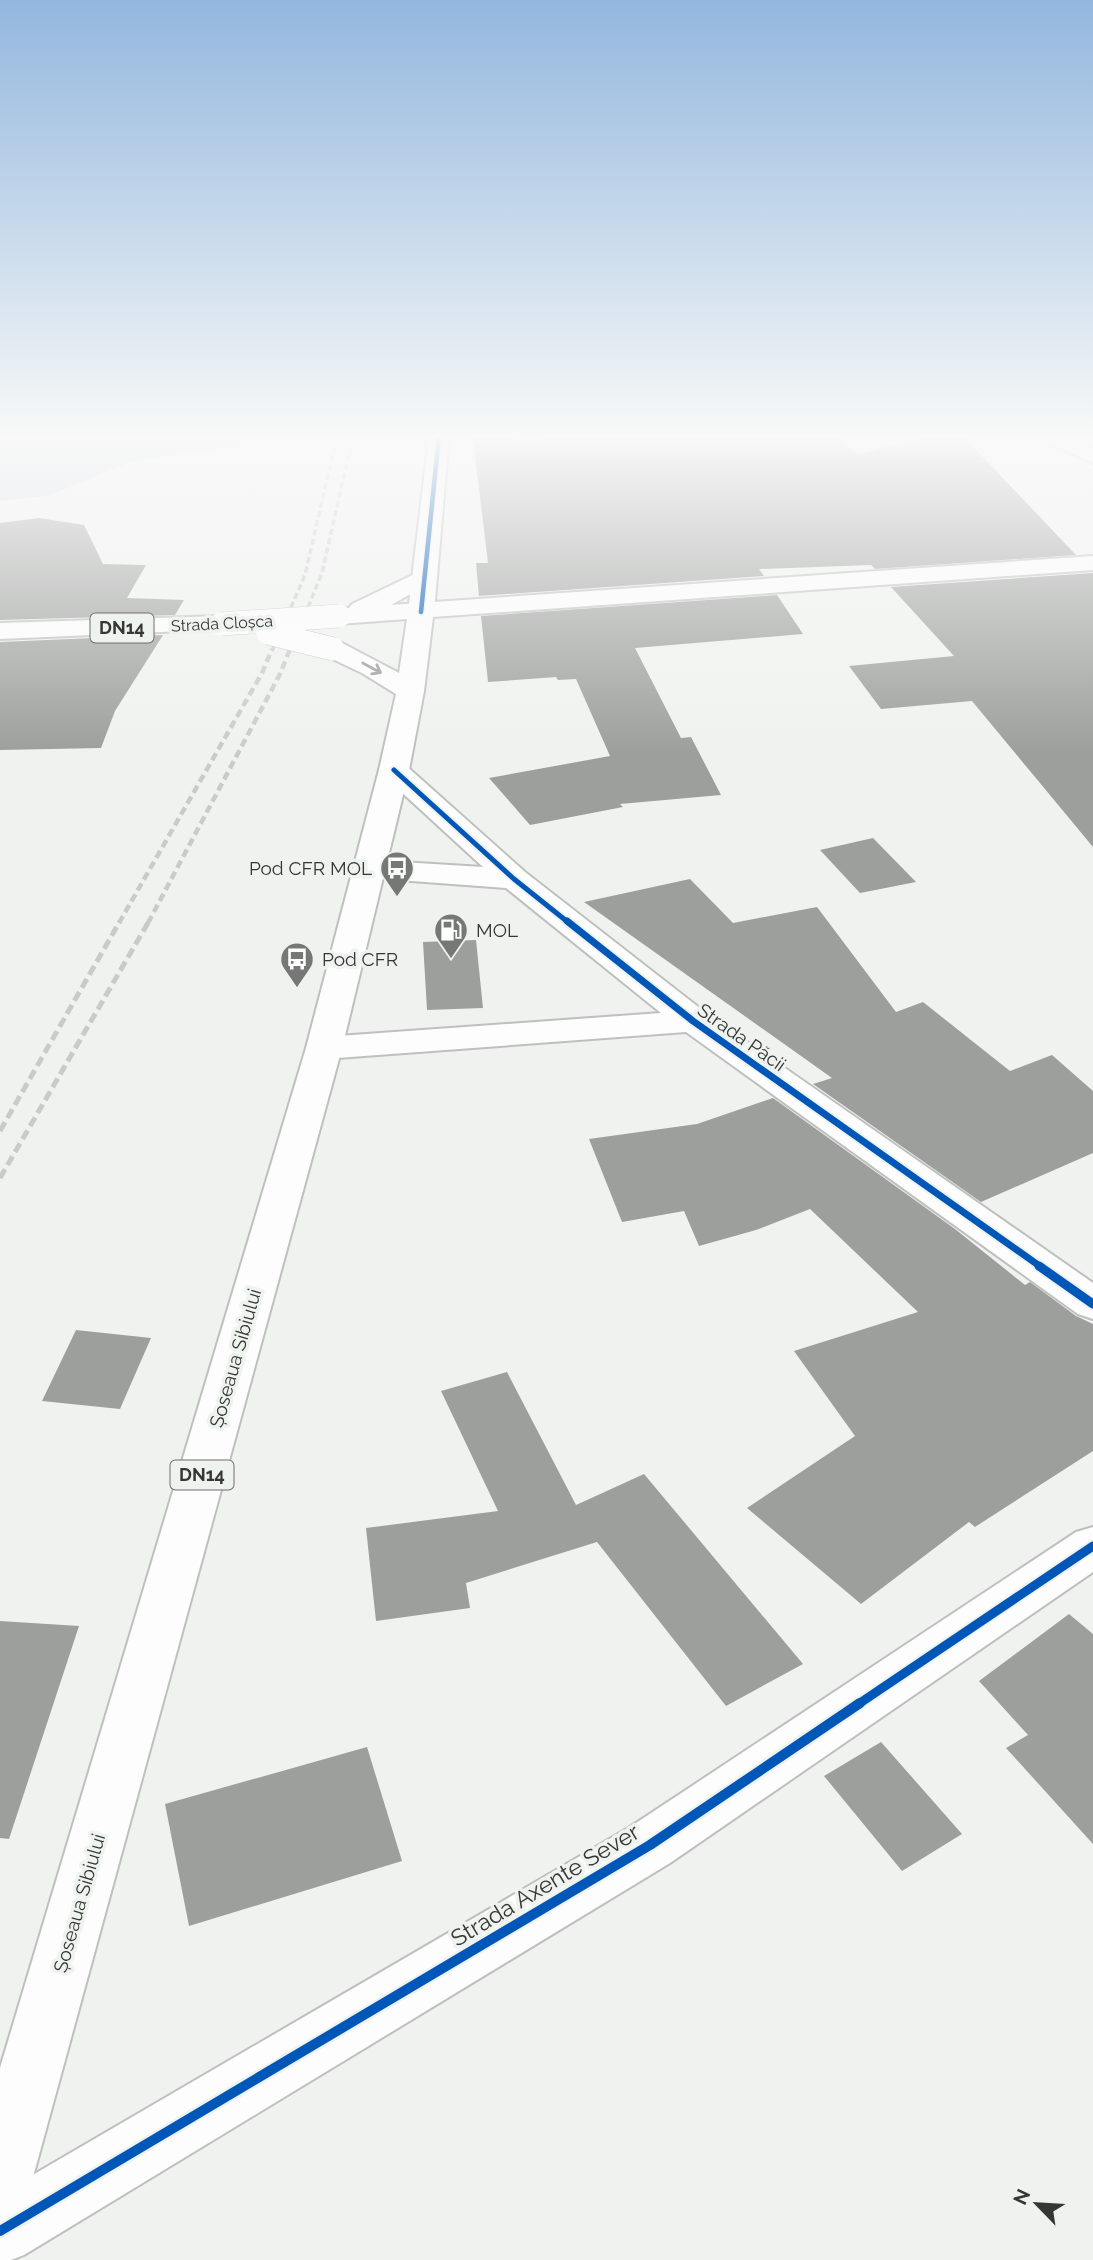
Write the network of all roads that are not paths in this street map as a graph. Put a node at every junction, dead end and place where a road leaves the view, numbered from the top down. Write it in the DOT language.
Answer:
graph roads {
  1 [pos="428,541"];
  2 [pos="1093,564"];
  3 [pos="425,576"];
  4 [pos="421,612"];
  5 [pos="339,616"];
  6 [pos="221,624"];
  7 [pos="8,633"];
  8 [pos="410,691"];
  9 [pos="394,770"];
  10 [pos="369,870"];
  11 [pos="514,879"];
  12 [pos="692,1021"];
  13 [pos="324,1048"];
  14 [pos="1093,1304"];
  15 [pos="1093,1546"];
  16 [pos="0,2177"];
  17 [pos="0,2231"];
  1 -- 3 [label="main road, Șoseaua Sibiului"];
  2 -- 4 [label="main road, Strada Cloșca"];
  3 -- 4 [label="main road, Șoseaua Sibiului"];
  3 -- 5 [label="main road"];
  4 -- 5 [label="main road, Strada Cloșca / DN14"];
  4 -- 8 [label="main road, Șoseaua Sibiului / DN14"];
  5 -- 6 [label="main road, Strada Cloșca / DN14, bridge"];
  6 -- 7 [label="main road, Strada Cloșca / DN14"];
  6 -- 8 [label="main road, DN14, one-way, bridge"];
  8 -- 9 [label="main road, Șoseaua Sibiului / DN14"];
  9 -- 10 [label="main road, Șoseaua Sibiului / DN14"];
  9 -- 11 [label="main road, Strada Păcii"];
  10 -- 11 [label="main road"];
  10 -- 13 [label="main road, Șoseaua Sibiului / DN14"];
  11 -- 12 [label="main road, Strada Păcii"];
  12 -- 13 [label="main road"];
  12 -- 14 [label="main road, Strada Păcii"];
  13 -- 16 [label="main road, Șoseaua Sibiului / DN14"];
  15 -- 17 [label="main road, Strada Axente Sever"];
}
